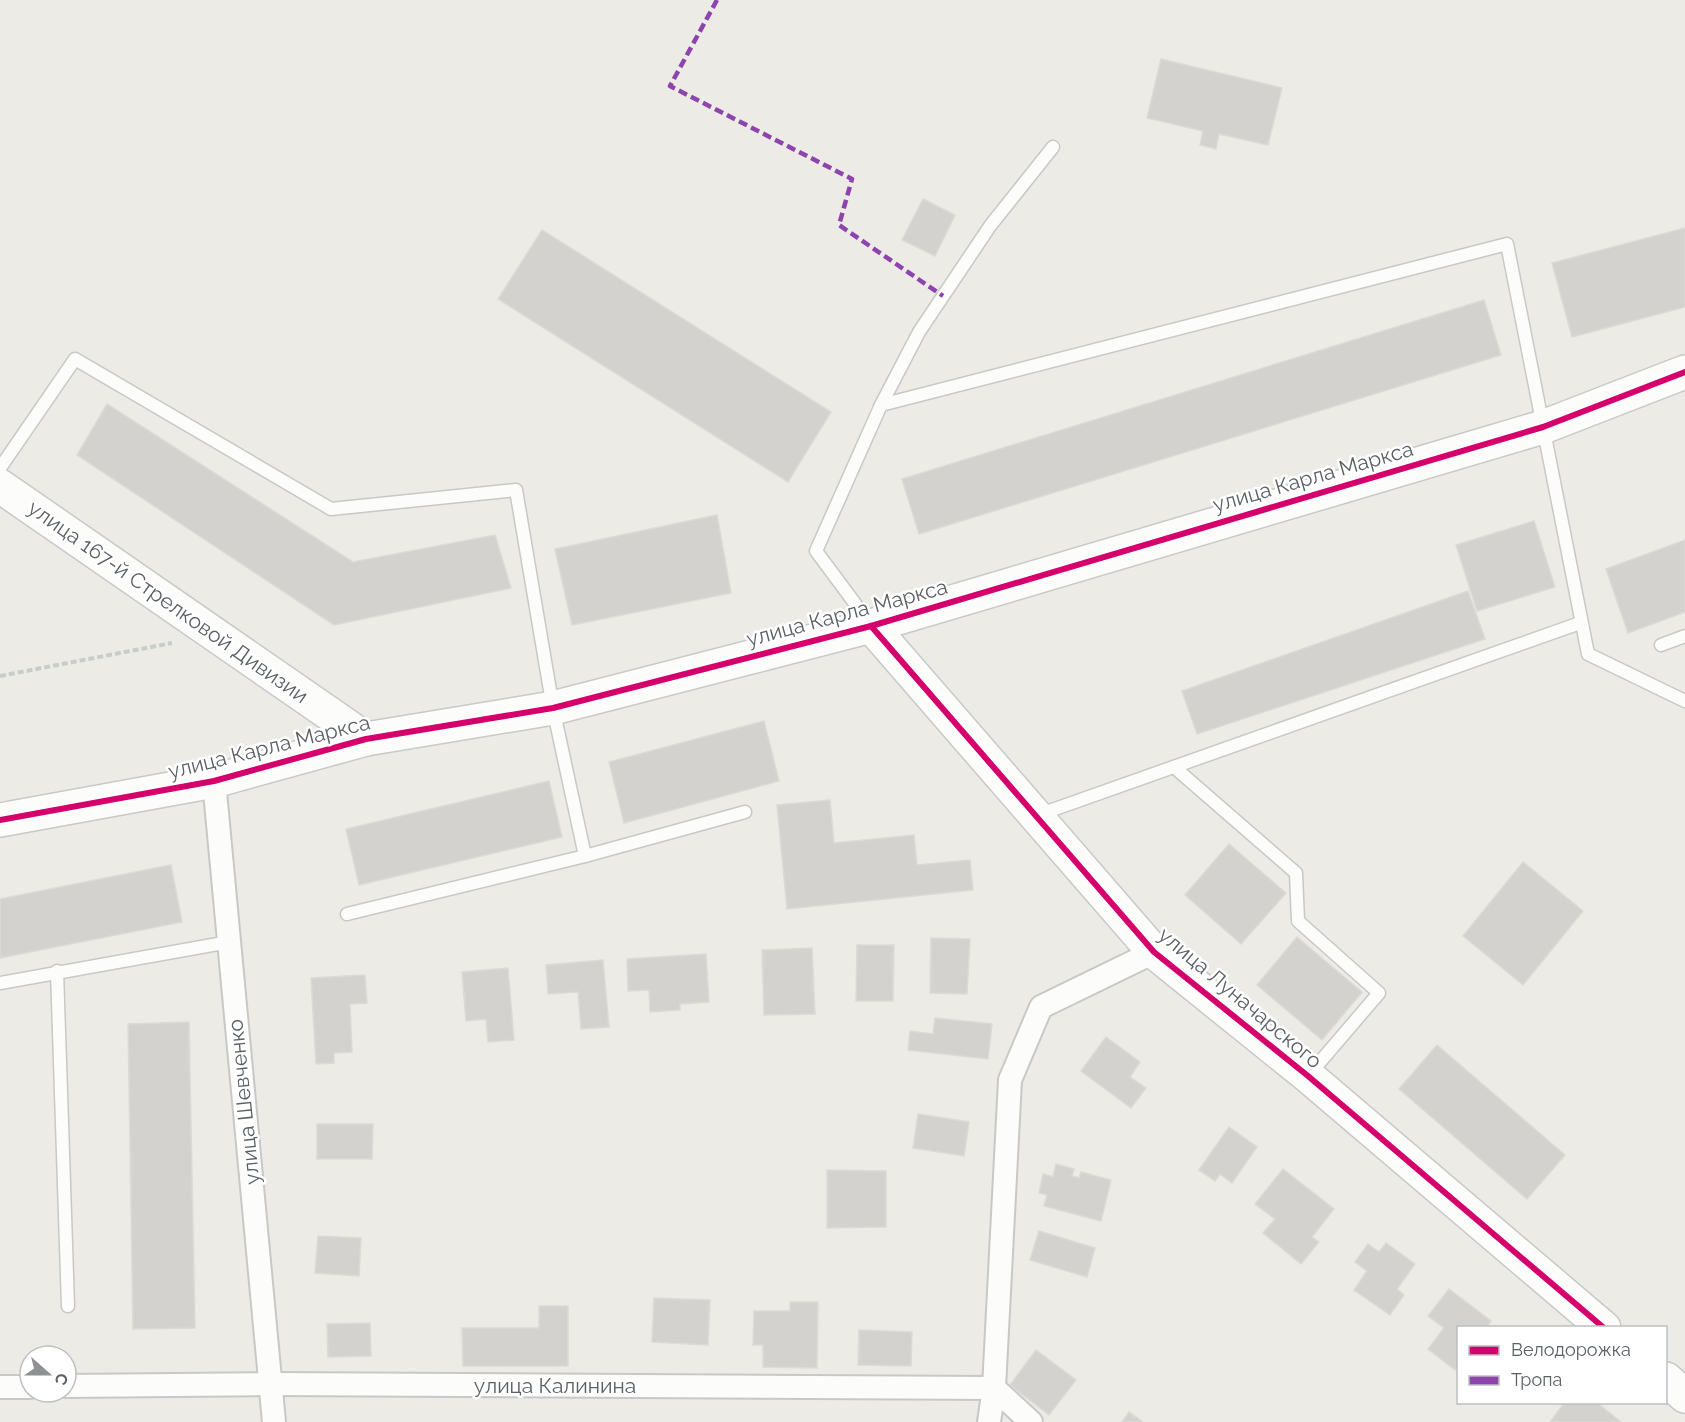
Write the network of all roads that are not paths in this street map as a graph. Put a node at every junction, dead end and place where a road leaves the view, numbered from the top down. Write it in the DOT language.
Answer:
graph roads {
  1 [pos="1053,147"];
  2 [pos="1685,372"];
  3 [pos="881,405"];
  4 [pos="1543,427"];
  5 [pos="0,468"];
  6 [pos="0,486"];
  7 [pos="1580,623"];
  8 [pos="871,626"];
  9 [pos="1685,636"];
  10 [pos="1661,645"];
  11 [pos="1685,701"];
  12 [pos="553,708"];
  13 [pos="366,739"];
  14 [pos="1174,767"];
  15 [pos="214,782"];
  16 [pos="745,812"];
  17 [pos="1035,816"];
  18 [pos="0,820"];
  19 [pos="585,856"];
  20 [pos="347,914"];
  21 [pos="229,942"];
  22 [pos="1154,952"];
  23 [pos="57,971"];
  24 [pos="0,983"];
  25 [pos="1308,1076"];
  26 [pos="68,1306"];
  27 [pos="1602,1326"];
  28 [pos="1667,1381"];
  29 [pos="272,1384"];
  30 [pos="78,1386"];
  31 [pos="0,1387"];
  32 [pos="18,1387"];
  33 [pos="994,1388"];
  34 [pos="1685,1396"];
  35 [pos="274,1422"];
  36 [pos="989,1422"];
  37 [pos="1031,1422"];
  1 -- 3 [label="lane"];
  2 -- 4 [label="street, улица Карла Маркса"];
  3 -- 4 [label="lane"];
  3 -- 8 [label="lane"];
  4 -- 7 [label="lane"];
  4 -- 8 [label="street, улица Карла Маркса"];
  5 -- 12 [label="lane"];
  6 -- 13 [label="street, улица 167-й Стрелковой Дивизии"];
  7 -- 11 [label="lane"];
  7 -- 14 [label="lane"];
  8 -- 12 [label="street, улица Карла Маркса"];
  8 -- 17 [label="street, улица Луначарского"];
  9 -- 10 [label="lane"];
  12 -- 13 [label="street, улица Карла Маркса"];
  12 -- 19 [label="lane"];
  13 -- 15 [label="street, улица Карла Маркса"];
  14 -- 17 [label="lane"];
  14 -- 25 [label="lane"];
  15 -- 18 [label="street, улица Карла Маркса"];
  15 -- 21 [label="street, улица Шевченко"];
  16 -- 19 [label="lane"];
  17 -- 22 [label="street, улица Луначарского"];
  19 -- 20 [label="lane"];
  21 -- 23 [label="lane"];
  21 -- 29 [label="street, улица Шевченко"];
  22 -- 25 [label="street, улица Луначарского"];
  22 -- 33 [label="street"];
  23 -- 24 [label="lane"];
  23 -- 26 [label="lane"];
  25 -- 27 [label="street, улица Луначарского"];
  28 -- 34 [label="street"];
  29 -- 30 [label="street, улица Калинина"];
  29 -- 33 [label="street, улица Калинина"];
  29 -- 35 [label="street, улица Шевченко"];
  31 -- 32 [label="street"];
  33 -- 36 [label="street"];
  33 -- 37 [label="street"];
}
